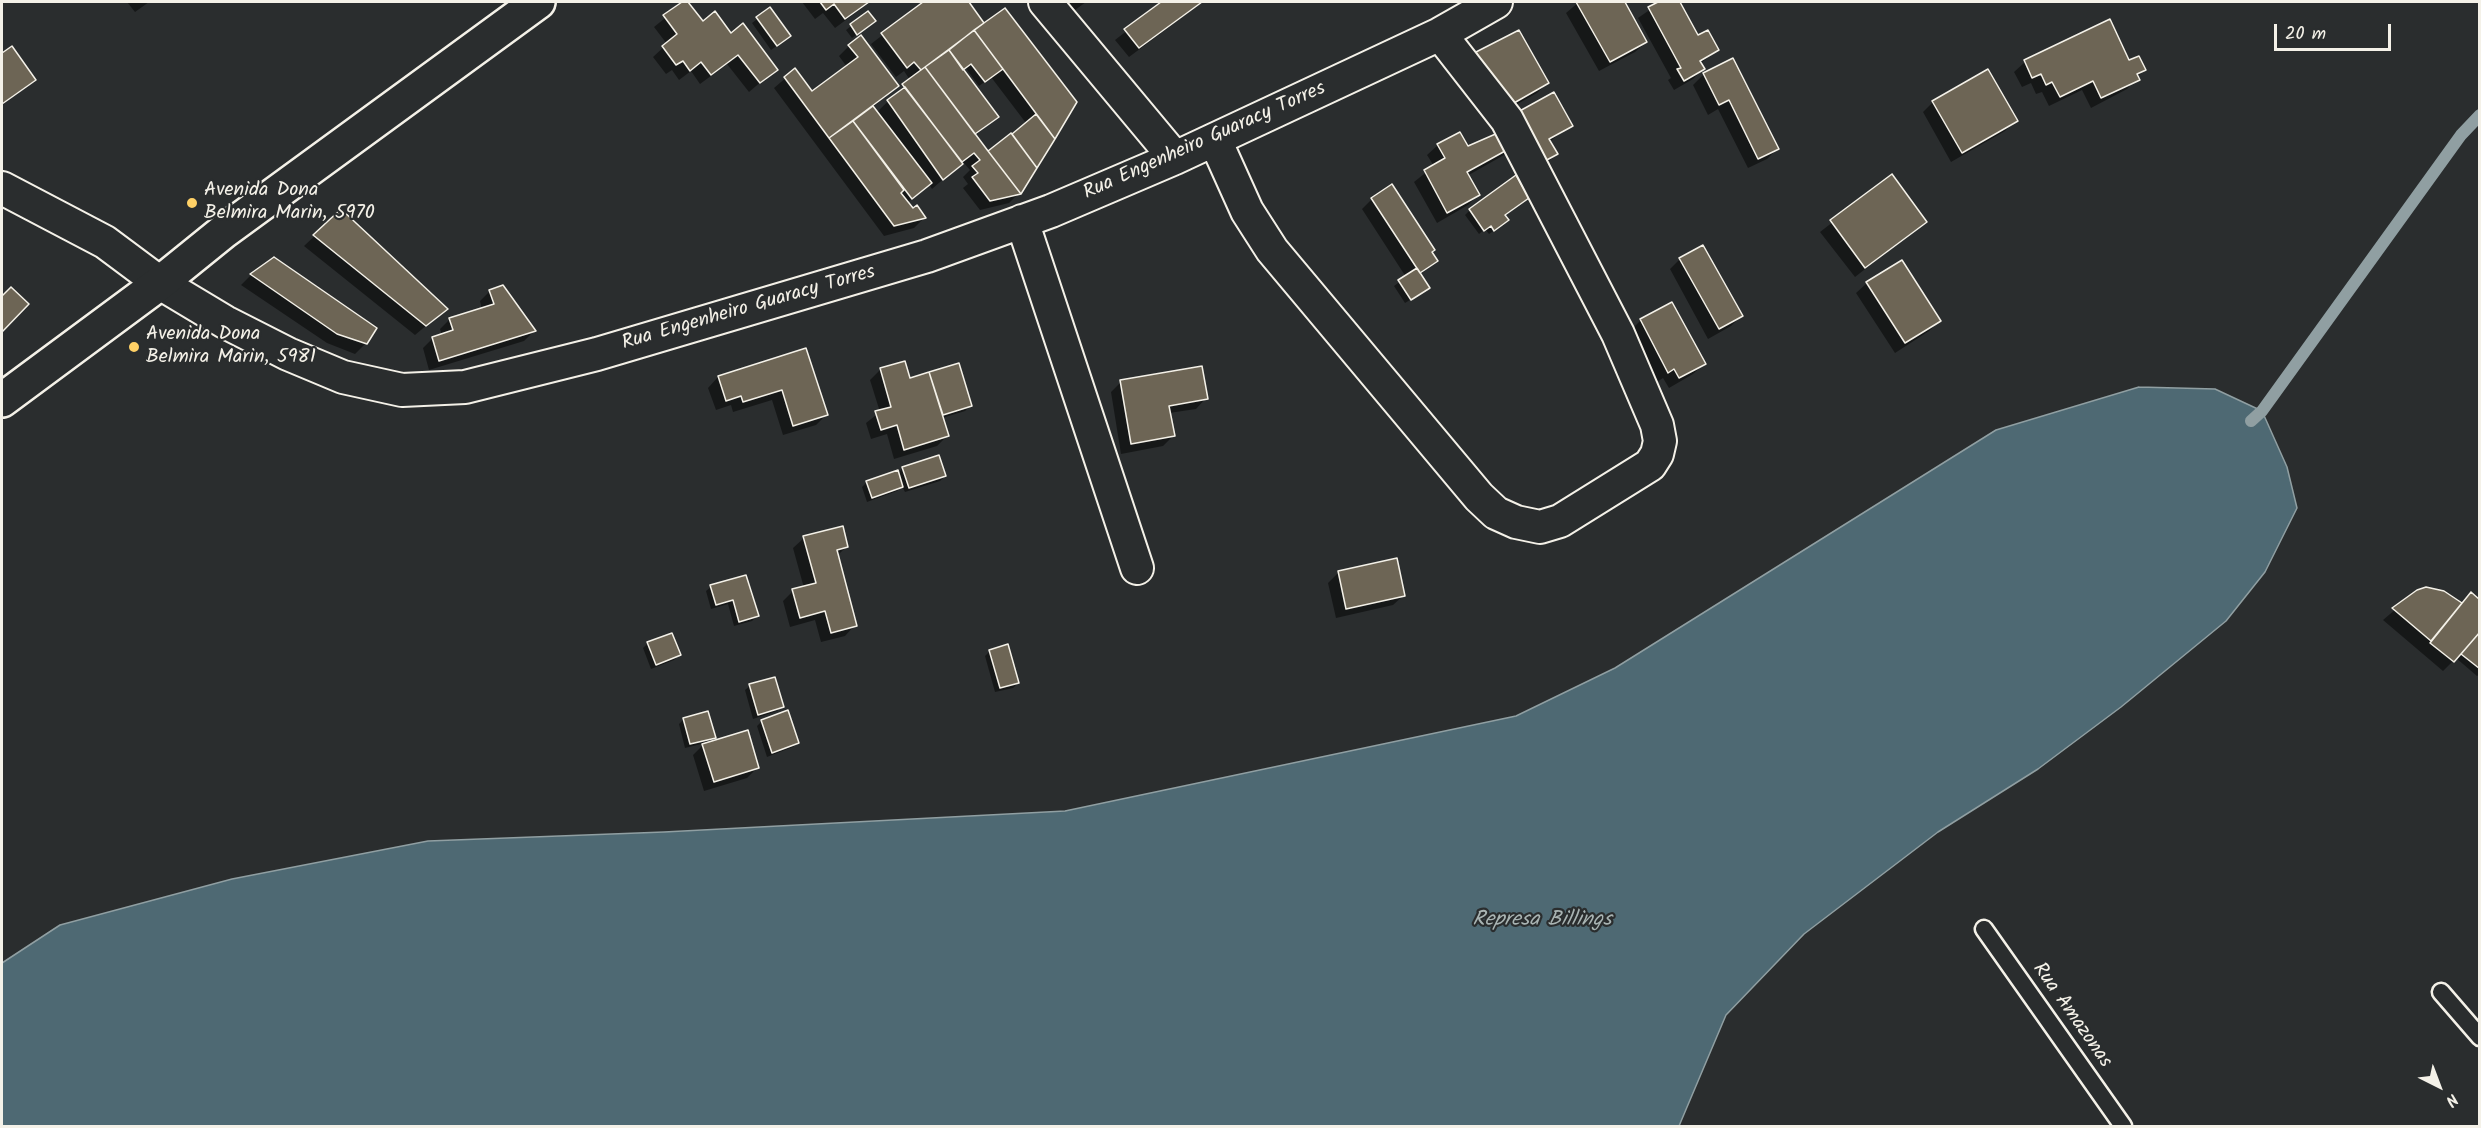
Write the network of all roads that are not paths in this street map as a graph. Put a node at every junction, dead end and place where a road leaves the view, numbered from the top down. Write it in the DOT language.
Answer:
graph roads {
  1 [pos="538,2"];
  2 [pos="1045,2"];
  3 [pos="1496,2"];
  4 [pos="1440,34"];
  5 [pos="1215,140"];
  6 [pos="1175,158"];
  7 [pos="2,188"];
  8 [pos="1022,221"];
  9 [pos="160,283"];
  10 [pos="2,400"];
  11 [pos="1137,568"];
  12 [pos="1984,929"];
  13 [pos="2441,992"];
  14 [pos="2480,1037"];
  15 [pos="2123,1126"];
  1 -- 9 [label="main road"];
  2 -- 6 [label="street"];
  3 -- 4 [label="street, Rua Engenheiro Guaracy Torres"];
  4 -- 5 [label="street, Rua Engenheiro Guaracy Torres"];
  4 -- 5 [label="street"];
  5 -- 6 [label="street, Rua Engenheiro Guaracy Torres"];
  6 -- 8 [label="street, Rua Engenheiro Guaracy Torres"];
  7 -- 9 [label="street, Rua Engenheiro Guaracy Torres"];
  8 -- 9 [label="street, Rua Engenheiro Guaracy Torres"];
  8 -- 11 [label="street"];
  9 -- 10 [label="main road"];
  12 -- 15 [label="lane, Rua Amazonas"];
  13 -- 14 [label="lane"];
}
